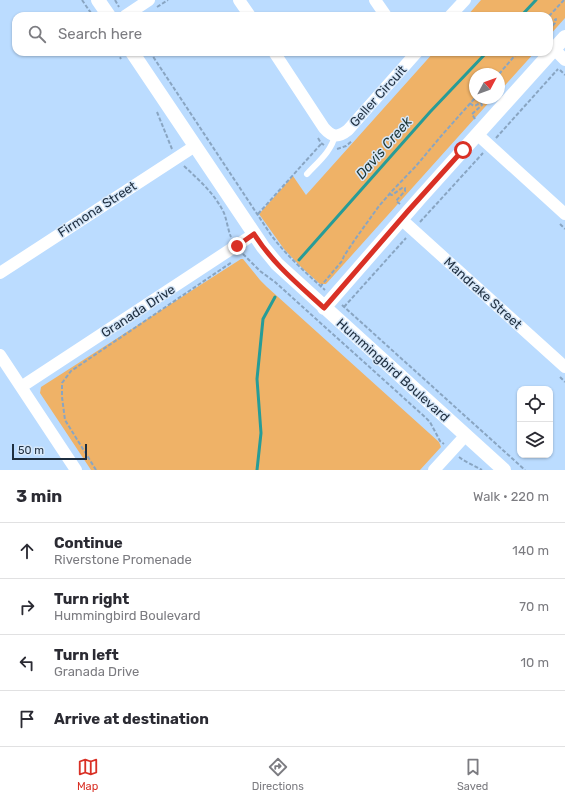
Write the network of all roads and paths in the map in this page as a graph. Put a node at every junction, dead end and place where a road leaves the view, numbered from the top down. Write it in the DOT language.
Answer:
graph roads {
  1 [pos="82,0"];
  2 [pos="98,0"];
  3 [pos="149,0"];
  4 [pos="239,0"];
  5 [pos="375,0"];
  6 [pos="465,0"];
  7 [pos="564,0"];
  8 [pos="90,12"];
  9 [pos="106,12"];
  10 [pos="131,12"];
  11 [pos="247,12"];
  12 [pos="383,12"];
  13 [pos="454,12"];
  14 [pos="553,12"];
  15 [pos="553,21"];
  16 [pos="553,25"];
  17 [pos="553,35"];
  18 [pos="560,43"];
  19 [pos="553,51"];
  20 [pos="128,56"];
  21 [pos="153,56"];
  22 [pos="277,56"];
  23 [pos="411,56"];
  24 [pos="515,56"];
  25 [pos="548,56"];
  26 [pos="562,64"];
  27 [pos="504,68"];
  28 [pos="470,104"];
  29 [pos="156,111"];
  30 [pos="332,134"];
  31 [pos="478,134"];
  32 [pos="195,146"];
  33 [pos="489,146"];
  34 [pos="172,148"];
  35 [pos="184,166"];
  36 [pos="307,174"];
  37 [pos="258,214"];
  38 [pos="565,214"];
  39 [pos="401,219"];
  40 [pos="413,230"];
  41 [pos="254,234"];
  42 [pos="231,236"];
  43 [pos="243,255"];
  44 [pos="234,262"];
  45 [pos="0,273"];
  46 [pos="321,286"];
  47 [pos="334,297"];
  48 [pos="344,307"];
  49 [pos="324,308"];
  50 [pos="0,355"];
  51 [pos="565,366"];
  52 [pos="21,387"];
  53 [pos="466,436"];
  54 [pos="440,441"];
  55 [pos="462,460"];
  56 [pos="76,470"];
  57 [pos="96,470"];
  58 [pos="434,470"];
  59 [pos="482,470"];
  60 [pos="504,470"];
  61 [pos="525,470"];
  1 -- 8 [label="path"];
  2 -- 9 [label="street"];
  3 -- 10 [label="street"];
  4 -- 11 [label="street"];
  5 -- 12 [label="street"];
  6 -- 13 [label="street"];
  7 -- 14 [label="path"];
  15 -- 16 [label="path"];
  17 -- 18 [label="path"];
  18 -- 19 [label="street"];
  18 -- 26 [label="street"];
  20 -- 32 [label="street, Hummingbird Boulevard"];
  21 -- 37 [label="path"];
  22 -- 30 [label="street"];
  23 -- 30 [label="street, Geller Circuit"];
  24 -- 27 [label="path"];
  25 -- 31 [label="street"];
  26 -- 33 [label="path"];
  28 -- 46 [label="path"];
  29 -- 34 [label="path"];
  30 -- 36 [label="lane, Geller Circuit"];
  30 -- 37 [label="path"];
  31 -- 33 [label="street"];
  31 -- 39 [label="street"];
  32 -- 41 [label="street, Hummingbird Boulevard"];
  32 -- 45 [label="street, Firmona Street"];
  33 -- 38 [label="street"];
  33 -- 40 [label="path"];
  35 -- 42 [label="path"];
  37 -- 46 [label="path"];
  39 -- 40 [label="street, Mandrake Street"];
  39 -- 47 [label="street"];
  40 -- 48 [label="path"];
  40 -- 51 [label="street, Mandrake Street"];
  41 -- 49 [label="street, Hummingbird Boulevard"];
  41 -- 52 [label="street, Granada Drive"];
  43 -- 54 [label="path"];
  44 -- 57 [label="path"];
  46 -- 47 [label="path"];
  47 -- 48 [label="path"];
  47 -- 49 [label="street"];
  48 -- 61 [label="path"];
  49 -- 53 [label="street, Hummingbird Boulevard"];
  50 -- 52 [label="street"];
  52 -- 56 [label="street"];
  53 -- 58 [label="street"];
  53 -- 60 [label="street, Hummingbird Boulevard"];
  55 -- 59 [label="path"];
}
